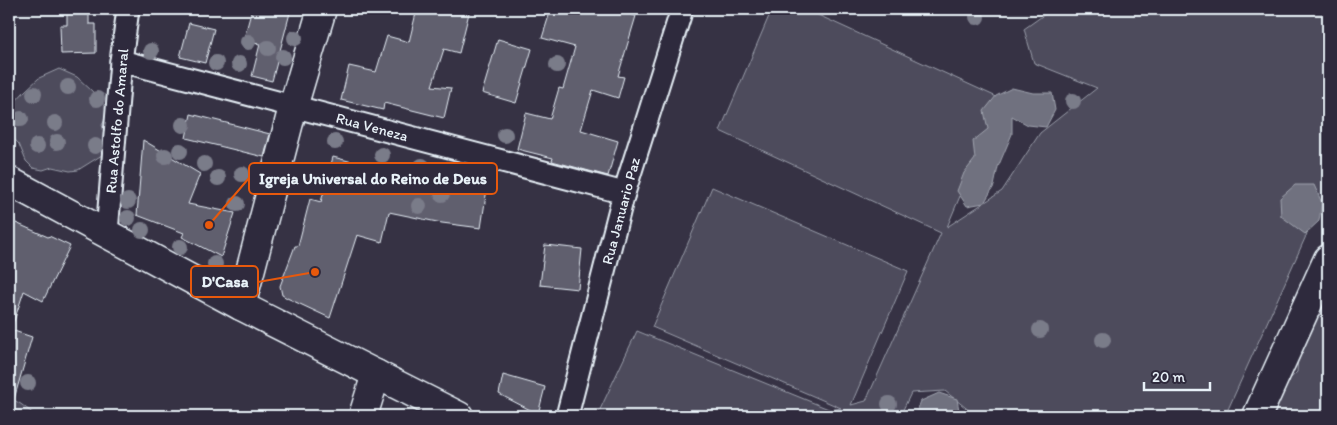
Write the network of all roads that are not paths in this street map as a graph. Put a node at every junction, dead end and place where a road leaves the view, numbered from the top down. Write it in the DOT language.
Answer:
graph roads {
  1 [pos="128,9"];
  2 [pos="322,9"];
  3 [pos="682,9"];
  4 [pos="121,61"];
  5 [pos="293,107"];
  6 [pos="9,180"];
  7 [pos="624,193"];
  8 [pos="107,233"];
  9 [pos="1328,259"];
  10 [pos="241,306"];
  11 [pos="376,374"];
  12 [pos="363,416"];
  13 [pos="459,416"];
  14 [pos="567,416"];
  15 [pos="1257,416"];
  1 -- 4 [label="street, Rua Astolfo do Amaral"];
  2 -- 5 [label="main road"];
  3 -- 7 [label="street, Rua Januario Paz"];
  4 -- 5 [label="street, Rua Veneza"];
  4 -- 8 [label="street, Rua Astolfo do Amaral"];
  5 -- 7 [label="street, Rua Veneza"];
  5 -- 10 [label="main road"];
  6 -- 8 [label="main road"];
  7 -- 14 [label="street, Rua Januario Paz"];
  8 -- 10 [label="main road"];
  9 -- 15 [label="main road"];
  10 -- 11 [label="main road"];
  11 -- 12 [label="main road"];
  11 -- 13 [label="main road"];
}
